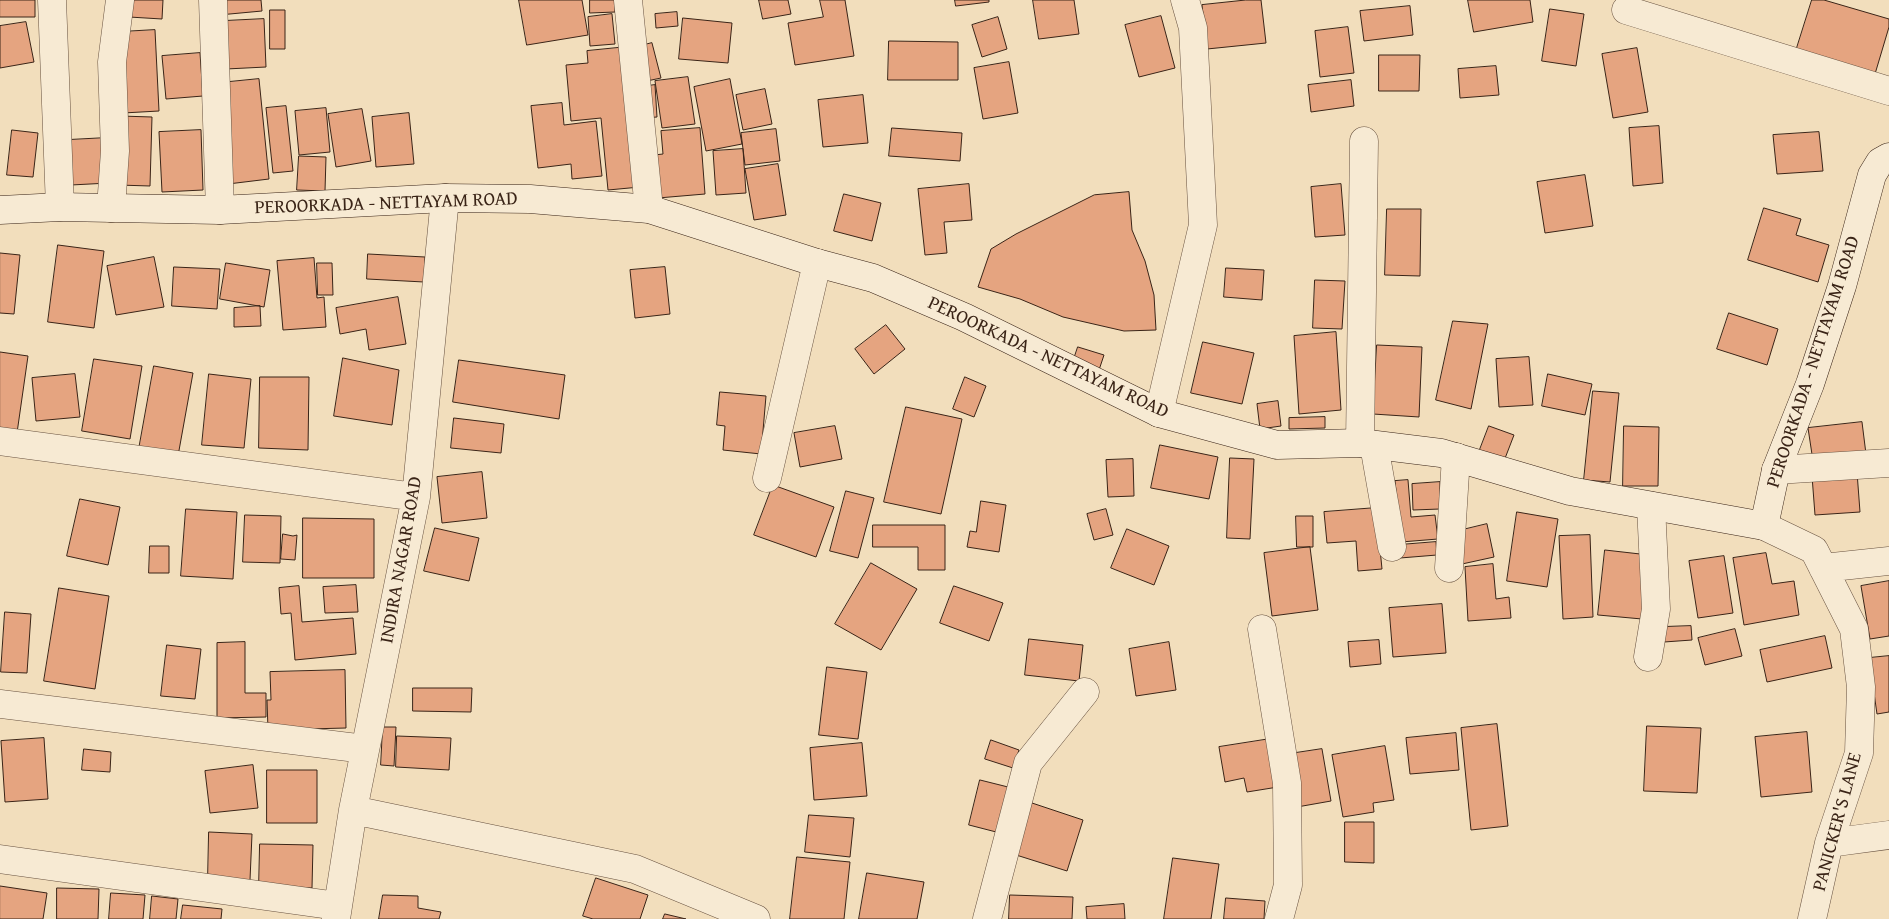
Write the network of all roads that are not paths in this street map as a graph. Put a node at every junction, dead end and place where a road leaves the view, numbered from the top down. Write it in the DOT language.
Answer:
graph roads {
  1 [pos="52,0"];
  2 [pos="120,0"];
  3 [pos="213,0"];
  4 [pos="628,0"];
  5 [pos="1185,0"];
  6 [pos="1626,10"];
  7 [pos="1889,91"];
  8 [pos="1364,141"];
  9 [pos="1889,157"];
  10 [pos="445,198"];
  11 [pos="60,207"];
  12 [pos="112,208"];
  13 [pos="649,209"];
  14 [pos="0,210"];
  15 [pos="220,210"];
  16 [pos="817,263"];
  17 [pos="1158,413"];
  18 [pos="0,441"];
  19 [pos="1367,444"];
  20 [pos="1456,457"];
  21 [pos="1889,463"];
  22 [pos="1776,470"];
  23 [pos="767,478"];
  24 [pos="416,497"];
  25 [pos="1651,506"];
  26 [pos="1764,526"];
  27 [pos="1392,547"];
  28 [pos="1889,562"];
  29 [pos="1449,568"];
  30 [pos="1823,568"];
  31 [pos="1262,629"];
  32 [pos="1648,657"];
  33 [pos="1085,692"];
  34 [pos="0,704"];
  35 [pos="365,748"];
  36 [pos="353,810"];
  37 [pos="1889,835"];
  38 [pos="1829,843"];
  39 [pos="0,859"];
  40 [pos="710,910"];
  41 [pos="337,912"];
  42 [pos="756,919"];
  43 [pos="987,919"];
  44 [pos="1279,919"];
  45 [pos="1812,919"];
  1 -- 11 [label="street"];
  2 -- 12 [label="street"];
  3 -- 15 [label="street"];
  4 -- 13 [label="street"];
  5 -- 17 [label="street"];
  6 -- 7 [label="street"];
  8 -- 19 [label="street"];
  9 -- 22 [label="street, PEROORKADA - NETTAYAM ROAD"];
  10 -- 13 [label="street, PEROORKADA - NETTAYAM ROAD"];
  10 -- 15 [label="street, PEROORKADA - NETTAYAM ROAD"];
  10 -- 24 [label="street, INDIRA NAGAR ROAD"];
  11 -- 12 [label="street, PEROORKADA - NETTAYAM ROAD"];
  11 -- 14 [label="street, PEROORKADA - NETTAYAM ROAD"];
  12 -- 15 [label="street, PEROORKADA - NETTAYAM ROAD"];
  13 -- 16 [label="street, PEROORKADA - NETTAYAM ROAD"];
  16 -- 17 [label="street, PEROORKADA - NETTAYAM ROAD"];
  16 -- 23 [label="street"];
  17 -- 19 [label="street, PEROORKADA - NETTAYAM ROAD"];
  18 -- 24 [label="street"];
  19 -- 20 [label="street, PEROORKADA - NETTAYAM ROAD"];
  19 -- 27 [label="street"];
  20 -- 25 [label="street, PEROORKADA - NETTAYAM ROAD"];
  20 -- 29 [label="street"];
  21 -- 22 [label="street"];
  22 -- 26 [label="street, PEROORKADA - NETTAYAM ROAD"];
  24 -- 35 [label="street, INDIRA NAGAR ROAD"];
  25 -- 26 [label="street, PEROORKADA - NETTAYAM ROAD"];
  25 -- 32 [label="street"];
  26 -- 30 [label="street, PANICKER'S LANE"];
  28 -- 30 [label="street"];
  30 -- 38 [label="street, PANICKER'S LANE"];
  31 -- 44 [label="street"];
  33 -- 43 [label="street"];
  34 -- 35 [label="street"];
  35 -- 36 [label="street, INDIRA NAGAR ROAD"];
  36 -- 40 [label="street"];
  36 -- 41 [label="street, INDIRA NAGAR ROAD"];
  37 -- 38 [label="street"];
  38 -- 45 [label="street, PANICKER'S LANE"];
  39 -- 41 [label="street"];
  40 -- 42 [label="street"];
}
